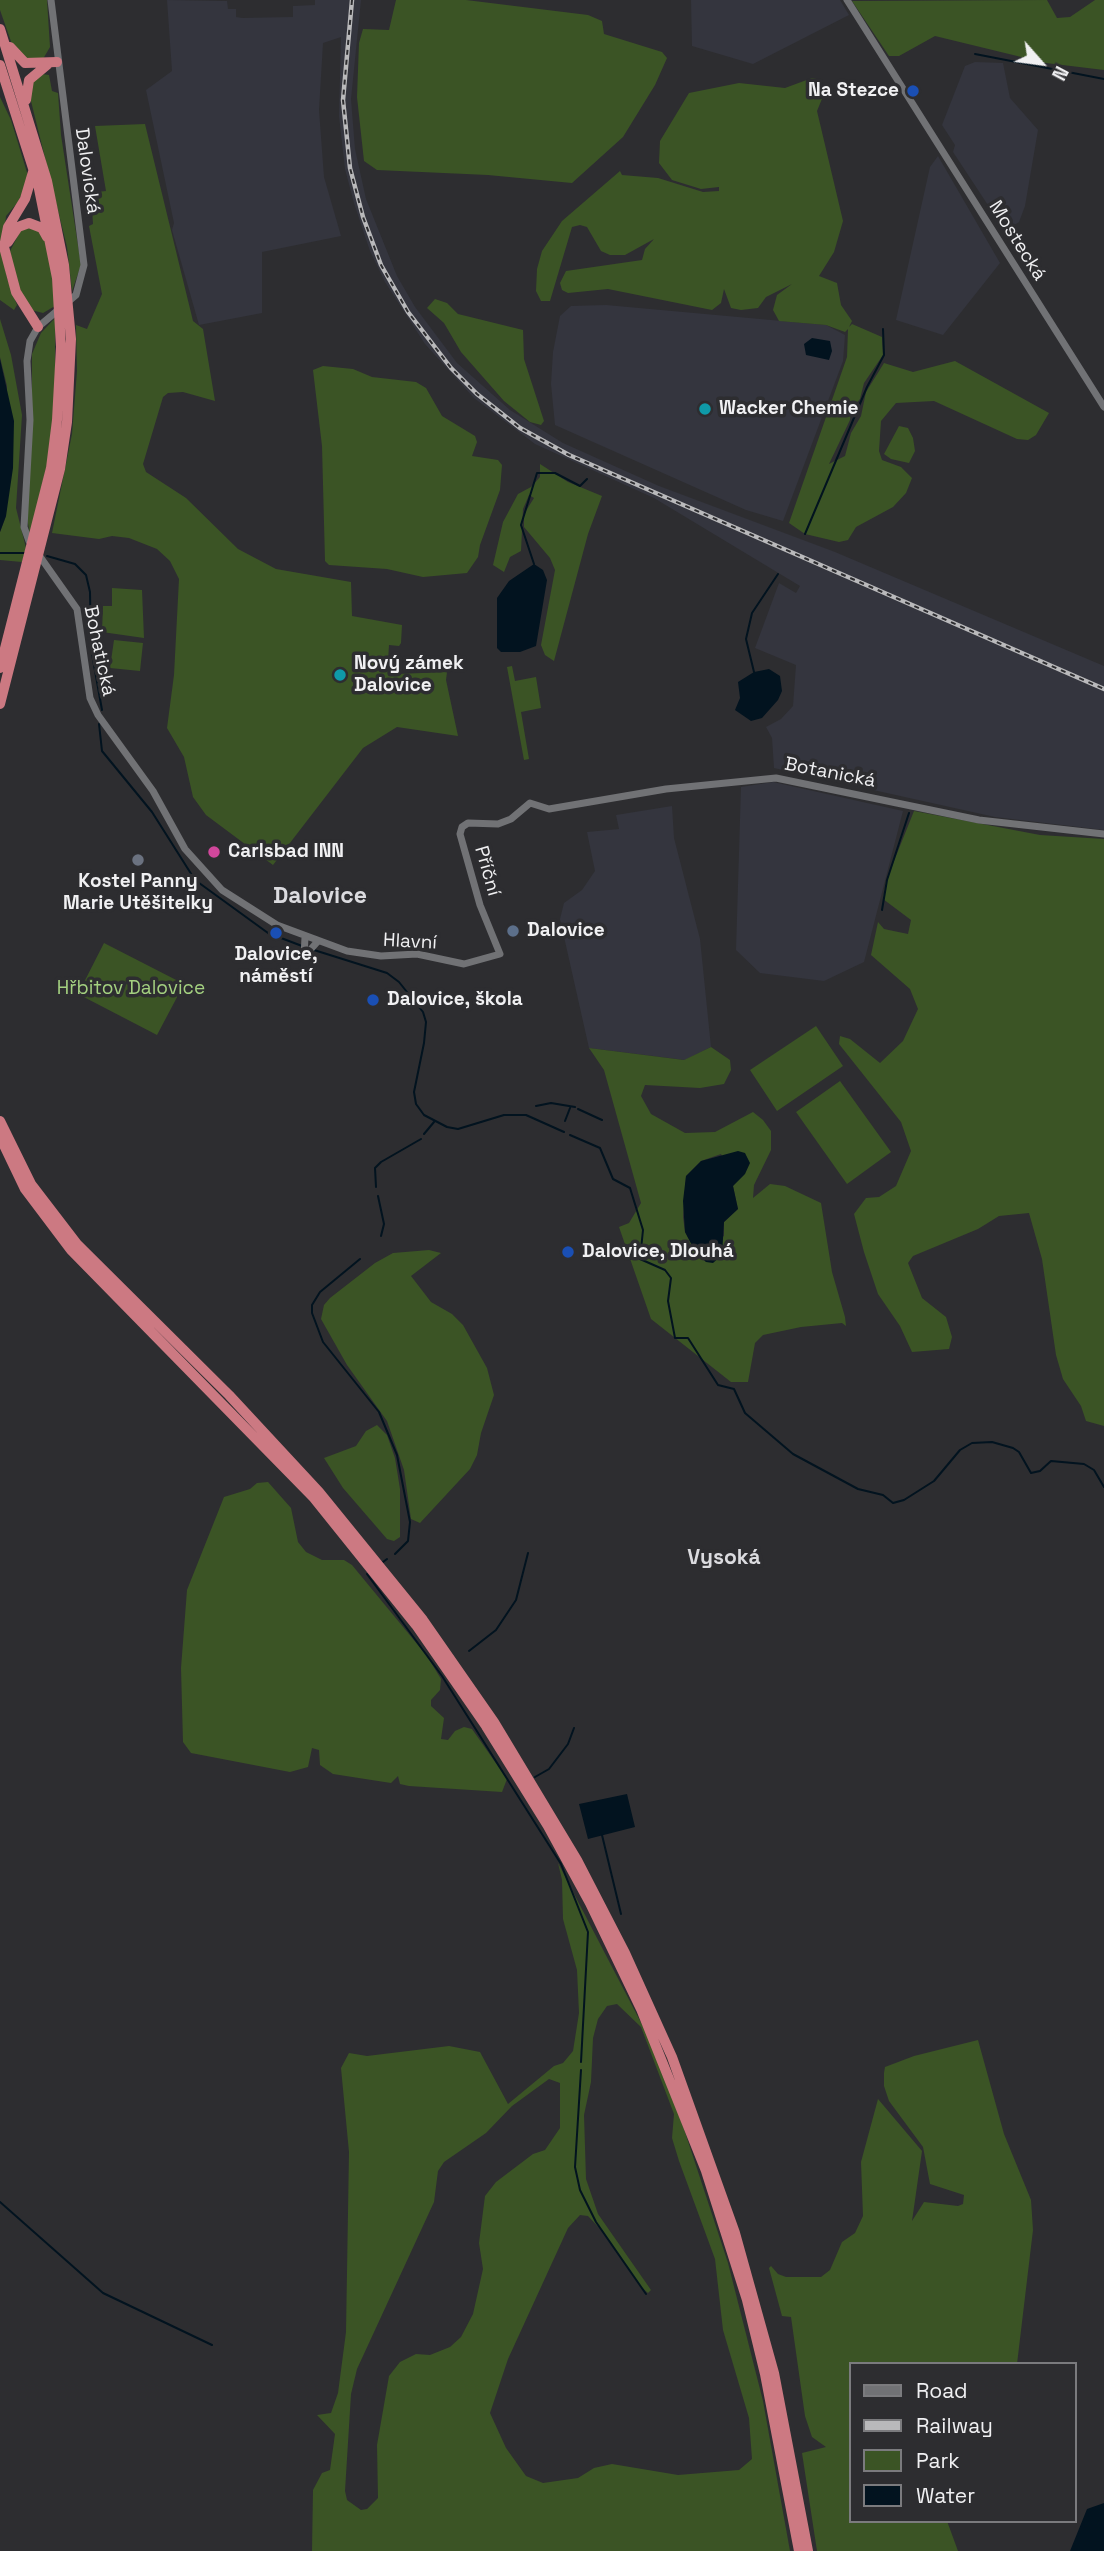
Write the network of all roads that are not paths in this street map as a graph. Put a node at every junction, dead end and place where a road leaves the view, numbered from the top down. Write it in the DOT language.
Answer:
graph roads {
  1 [pos="51,0"];
  2 [pos="847,0"];
  3 [pos="0,29"];
  4 [pos="53,63"];
  5 [pos="0,65"];
  6 [pos="0,89"];
  7 [pos="18,122"];
  8 [pos="30,125"];
  9 [pos="33,168"];
  10 [pos="51,245"];
  11 [pos="7,263"];
  12 [pos="38,327"];
  13 [pos="1104,407"];
  14 [pos="44,517"];
  15 [pos="3,668"];
  16 [pos="0,704"];
  17 [pos="549,809"];
  18 [pos="1104,834"];
  19 [pos="305,939"];
  20 [pos="310,949"];
  21 [pos="500,954"];
  22 [pos="0,1121"];
  23 [pos="0,1137"];
  24 [pos="799,2551"];
  25 [pos="808,2551"];
  1 -- 4 [label="street, Dalovická"];
  2 -- 13 [label="street, Mostecká"];
  3 -- 4 [label="highway"];
  3 -- 8 [label="highway"];
  4 -- 8 [label="highway"];
  4 -- 12 [label="street, Dalovická"];
  5 -- 7 [label="highway"];
  6 -- 7 [label="highway"];
  7 -- 9 [label="highway"];
  8 -- 14 [label="highway"];
  9 -- 10 [label="highway"];
  9 -- 11 [label="highway"];
  10 -- 11 [label="highway"];
  10 -- 14 [label="highway"];
  11 -- 12 [label="highway"];
  12 -- 19 [label="street, Bohatická"];
  14 -- 15 [label="highway"];
  15 -- 16 [label="highway"];
  17 -- 18 [label="street, Botanická"];
  17 -- 21 [label="street, Příční"];
  19 -- 20 [label="street, Bohatická"];
  19 -- 20 [label="street"];
  20 -- 21 [label="street, Hlavní"];
  22 -- 25 [label="highway"];
  23 -- 24 [label="highway"];
}
